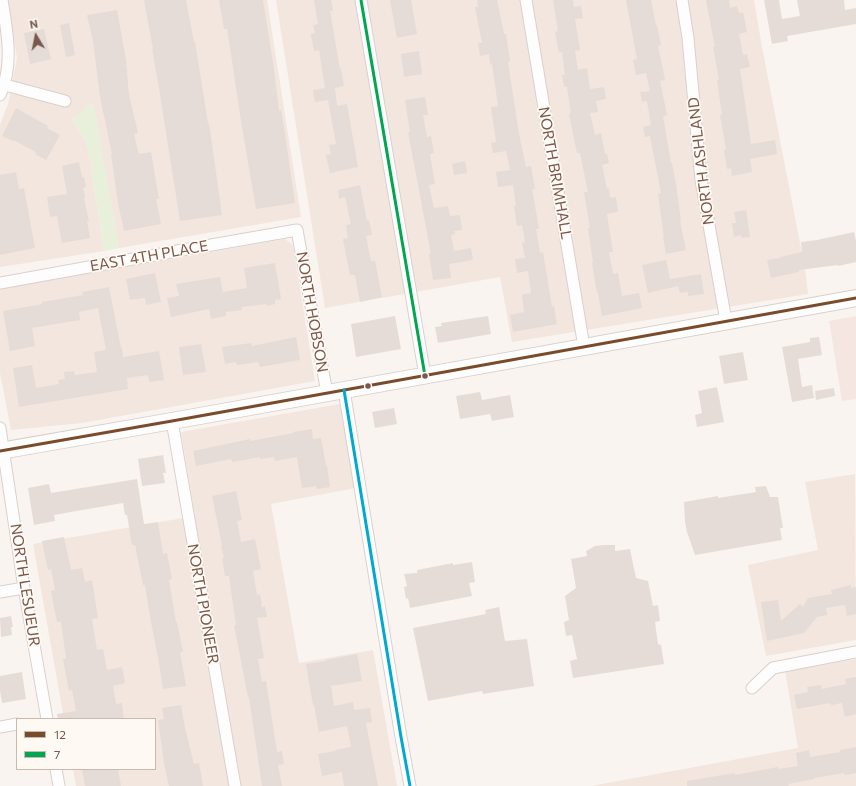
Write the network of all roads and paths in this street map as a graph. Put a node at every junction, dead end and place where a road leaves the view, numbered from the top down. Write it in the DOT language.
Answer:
graph roads {
  1 [pos="2,0"];
  2 [pos="361,0"];
  3 [pos="526,0"];
  4 [pos="682,0"];
  5 [pos="2,90"];
  6 [pos="65,101"];
  7 [pos="297,230"];
  8 [pos="0,283"];
  9 [pos="856,298"];
  10 [pos="726,321"];
  11 [pos="584,347"];
  12 [pos="424,376"];
  13 [pos="344,390"];
  14 [pos="327,393"];
  15 [pos="172,421"];
  16 [pos="0,428"];
  17 [pos="2,451"];
  18 [pos="24,588"];
  19 [pos="0,592"];
  20 [pos="856,652"];
  21 [pos="752,688"];
  22 [pos="46,718"];
  23 [pos="16,724"];
  24 [pos="0,727"];
  25 [pos="56,770"];
  26 [pos="60,786"];
  27 [pos="235,786"];
  28 [pos="410,786"];
  1 -- 5 [label="street"];
  2 -- 12 [label="street"];
  3 -- 11 [label="street, NORTH BRIMHALL"];
  4 -- 10 [label="street, NORTH ASHLAND"];
  5 -- 6 [label="street"];
  7 -- 8 [label="street, EAST 4TH PLACE"];
  7 -- 14 [label="street, NORTH HOBSON"];
  9 -- 10 [label="main road"];
  10 -- 11 [label="main road"];
  11 -- 12 [label="main road"];
  12 -- 13 [label="main road"];
  13 -- 14 [label="main road"];
  13 -- 28 [label="street"];
  14 -- 15 [label="main road"];
  15 -- 17 [label="main road"];
  15 -- 27 [label="street, NORTH PIONEER"];
  16 -- 17 [label="street, NORTH LESUEUR"];
  17 -- 18 [label="street, NORTH LESUEUR"];
  18 -- 19 [label="street"];
  18 -- 22 [label="street, NORTH LESUEUR"];
  20 -- 21 [label="street"];
  23 -- 24 [label="street"];
  25 -- 26 [label="street"];
}
